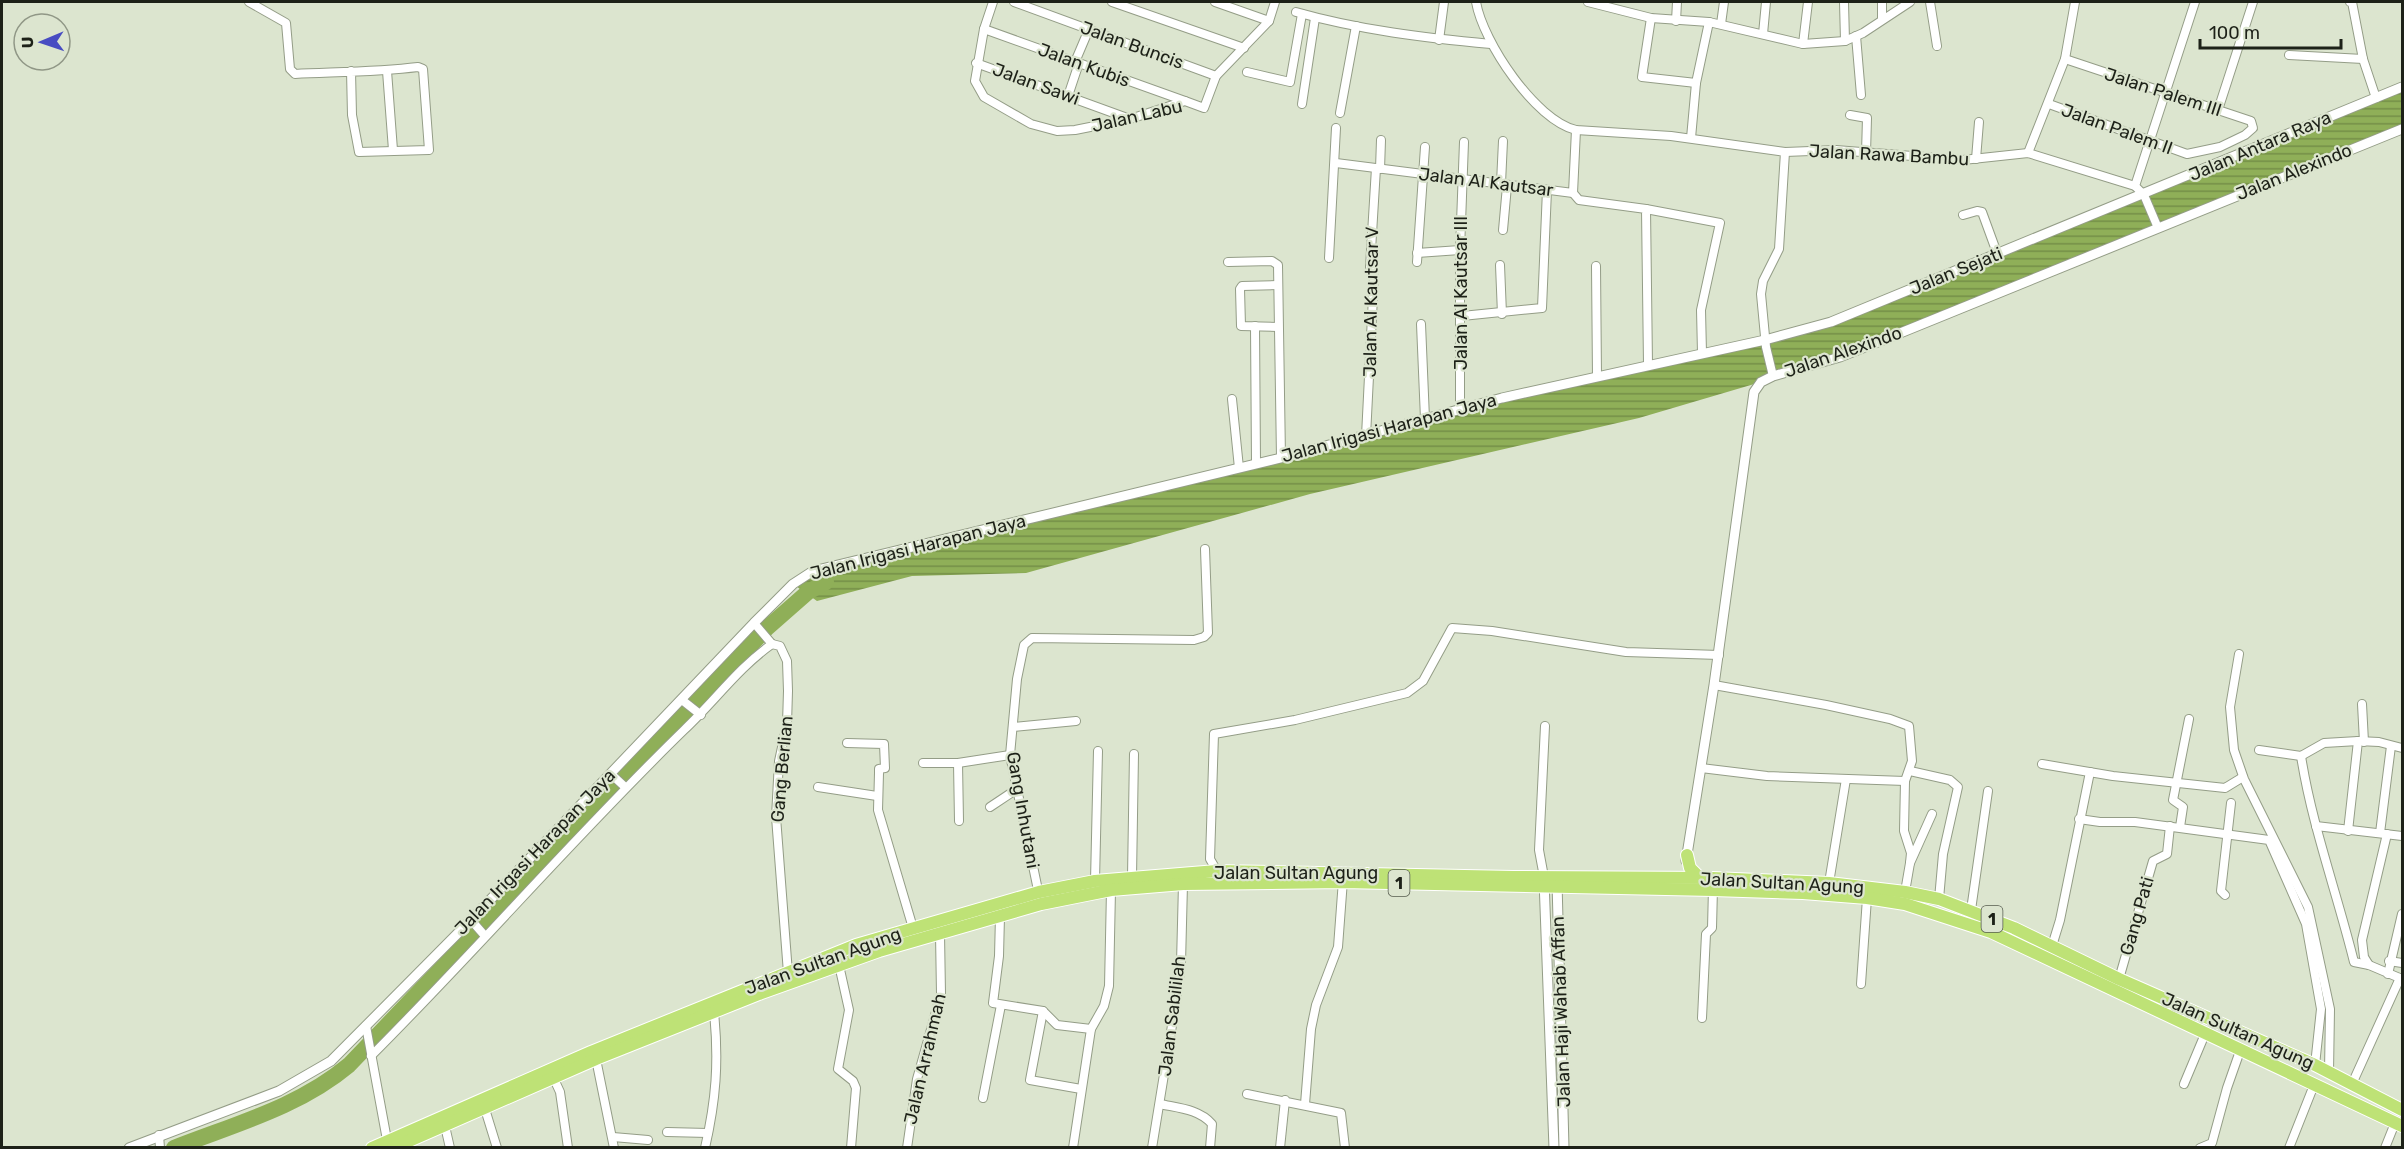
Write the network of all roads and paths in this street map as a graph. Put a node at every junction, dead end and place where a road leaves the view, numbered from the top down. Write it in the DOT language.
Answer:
graph roads {
  1 [pos="249,2"];
  2 [pos="993,2"];
  3 [pos="1014,2"];
  4 [pos="1044,2"];
  5 [pos="1112,2"];
  6 [pos="1215,2"];
  7 [pos="1275,2"];
  8 [pos="1444,2"];
  9 [pos="1476,2"];
  10 [pos="1588,2"];
  11 [pos="1677,2"];
  12 [pos="1724,2"];
  13 [pos="1766,2"];
  14 [pos="1808,2"];
  15 [pos="1844,2"];
  16 [pos="1882,2"];
  17 [pos="1910,2"];
  18 [pos="1930,2"];
  19 [pos="2074,2"];
  20 [pos="2195,2"];
  21 [pos="2253,2"];
  22 [pos="2352,2"];
  23 [pos="1041,11"];
  24 [pos="1315,18"];
  25 [pos="1651,18"];
  26 [pos="1882,19"];
  27 [pos="1269,21"];
  28 [pos="1676,21"];
  29 [pos="1709,22"];
  30 [pos="1721,24"];
  31 [pos="1356,26"];
  32 [pos="1089,28"];
  33 [pos="984,29"];
  34 [pos="1763,34"];
  35 [pos="1856,36"];
  36 [pos="1439,39"];
  37 [pos="1845,41"];
  38 [pos="1491,44"];
  39 [pos="1803,44"];
  40 [pos="1936,46"];
  41 [pos="1244,48"];
  42 [pos="2289,55"];
  43 [pos="2065,59"];
  44 [pos="2363,59"];
  45 [pos="976,63"];
  46 [pos="1077,63"];
  47 [pos="351,71"];
  48 [pos="387,71"];
  49 [pos="1247,72"];
  50 [pos="1216,76"];
  51 [pos="1696,83"];
  52 [pos="2403,87"];
  53 [pos="2166,94"];
  54 [pos="1861,95"];
  55 [pos="1068,96"];
  56 [pos="2376,98"];
  57 [pos="1185,101"];
  58 [pos="1302,104"];
  59 [pos="2049,104"];
  60 [pos="2218,110"];
  61 [pos="1340,114"];
  62 [pos="1850,115"];
  63 [pos="1130,118"];
  64 [pos="1979,122"];
  65 [pos="1336,128"];
  66 [pos="2403,129"];
  67 [pos="1576,130"];
  68 [pos="2252,131"];
  69 [pos="1691,138"];
  70 [pos="1381,140"];
  71 [pos="1503,141"];
  72 [pos="2150,141"];
  73 [pos="1464,142"];
  74 [pos="1425,147"];
  75 [pos="393,150"];
  76 [pos="1785,152"];
  77 [pos="1866,153"];
  78 [pos="2028,153"];
  79 [pos="1976,159"];
  80 [pos="1336,163"];
  81 [pos="1378,169"];
  82 [pos="1422,175"];
  83 [pos="1462,177"];
  84 [pos="1504,185"];
  85 [pos="2135,186"];
  86 [pos="1547,190"];
  87 [pos="1573,193"];
  88 [pos="2145,199"];
  89 [pos="1646,209"];
  90 [pos="1963,216"];
  91 [pos="2156,224"];
  92 [pos="1503,230"];
  93 [pos="1460,250"];
  94 [pos="1417,253"];
  95 [pos="1997,253"];
  96 [pos="1329,258"];
  97 [pos="1228,262"];
  98 [pos="1417,262"];
  99 [pos="1500,265"];
  100 [pos="1596,266"];
  101 [pos="1278,285"];
  102 [pos="1503,314"];
  103 [pos="1462,316"];
  104 [pos="1421,324"];
  105 [pos="1255,326"];
  106 [pos="1278,327"];
  107 [pos="1766,343"];
  108 [pos="1702,353"];
  109 [pos="1648,364"];
  110 [pos="1773,376"];
  111 [pos="1597,377"];
  112 [pos="1233,399"];
  113 [pos="1460,408"];
  114 [pos="1425,419"];
  115 [pos="1366,436"];
  116 [pos="1281,458"];
  117 [pos="1256,464"];
  118 [pos="1239,468"];
  119 [pos="1204,549"];
  120 [pos="756,625"];
  121 [pos="772,644"];
  122 [pos="2239,654"];
  123 [pos="1719,655"];
  124 [pos="1714,685"];
  125 [pos="683,701"];
  126 [pos="2362,704"];
  127 [pos="698,713"];
  128 [pos="2189,718"];
  129 [pos="1076,721"];
  130 [pos="1545,726"];
  131 [pos="1012,727"];
  132 [pos="2361,742"];
  133 [pos="847,743"];
  134 [pos="2391,746"];
  135 [pos="2403,748"];
  136 [pos="2259,750"];
  137 [pos="1098,751"];
  138 [pos="1134,754"];
  139 [pos="1010,755"];
  140 [pos="2301,756"];
  141 [pos="923,763"];
  142 [pos="958,763"];
  143 [pos="2042,764"];
  144 [pos="1701,768"];
  145 [pos="1910,771"];
  146 [pos="2090,772"];
  147 [pos="612,776"];
  148 [pos="2243,777"];
  149 [pos="1846,779"];
  150 [pos="1905,781"];
  151 [pos="2176,782"];
  152 [pos="624,786"];
  153 [pos="818,787"];
  154 [pos="1017,789"];
  155 [pos="1988,791"];
  156 [pos="877,796"];
  157 [pos="2231,803"];
  158 [pos="990,807"];
  159 [pos="1932,814"];
  160 [pos="2079,819"];
  161 [pos="959,821"];
  162 [pos="2170,826"];
  163 [pos="2316,826"];
  164 [pos="2180,827"];
  165 [pos="2348,831"];
  166 [pos="2384,833"];
  167 [pos="2226,834"];
  168 [pos="2403,836"];
  169 [pos="1687,855"];
  170 [pos="1910,862"];
  171 [pos="1216,872"];
  172 [pos="1132,877"];
  173 [pos="1343,877"];
  174 [pos="1700,878"];
  175 [pos="1095,881"];
  176 [pos="1551,882"];
  177 [pos="1681,882"];
  178 [pos="1829,883"];
  179 [pos="1183,884"];
  180 [pos="1713,884"];
  181 [pos="1111,890"];
  182 [pos="1905,892"];
  183 [pos="2224,895"];
  184 [pos="1040,898"];
  185 [pos="1867,898"];
  186 [pos="1939,899"];
  187 [pos="1971,910"];
  188 [pos="2403,914"];
  189 [pos="1000,916"];
  190 [pos="913,928"];
  191 [pos="479,929"];
  192 [pos="940,934"];
  193 [pos="2052,946"];
  194 [pos="2389,961"];
  195 [pos="2403,963"];
  196 [pos="839,965"];
  197 [pos="2369,965"];
  198 [pos="788,973"];
  199 [pos="2388,974"];
  200 [pos="2119,979"];
  201 [pos="2401,979"];
  202 [pos="1861,984"];
  203 [pos="1001,1005"];
  204 [pos="1043,1011"];
  205 [pos="714,1012"];
  206 [pos="1702,1018"];
  207 [pos="1091,1029"];
  208 [pos="367,1030"];
  209 [pos="2205,1034"];
  210 [pos="2240,1051"];
  211 [pos="371,1056"];
  212 [pos="596,1059"];
  213 [pos="2315,1065"];
  214 [pos="2329,1072"];
  215 [pos="554,1079"];
  216 [pos="2184,1084"];
  217 [pos="2352,1084"];
  218 [pos="2318,1087"];
  219 [pos="1081,1089"];
  220 [pos="1247,1094"];
  221 [pos="983,1098"];
  222 [pos="495,1099"];
  223 [pos="1286,1100"];
  224 [pos="2347,1100"];
  225 [pos="1160,1104"];
  226 [pos="1305,1104"];
  227 [pos="484,1109"];
  228 [pos="2403,1110"];
  229 [pos="2399,1125"];
  230 [pos="445,1126"];
  231 [pos="667,1132"];
  232 [pos="708,1133"];
  233 [pos="159,1135"];
  234 [pos="613,1137"];
  235 [pos="648,1140"];
  236 [pos="390,1144"];
  237 [pos="129,1148"];
  238 [pos="160,1148"];
  239 [pos="372,1148"];
  240 [pos="450,1148"];
  241 [pos="497,1148"];
  242 [pos="568,1148"];
  243 [pos="614,1148"];
  244 [pos="705,1148"];
  245 [pos="851,1148"];
  246 [pos="907,1148"];
  247 [pos="1072,1148"];
  248 [pos="1152,1148"];
  249 [pos="1210,1148"];
  250 [pos="1280,1148"];
  251 [pos="1345,1148"];
  252 [pos="1554,1148"];
  253 [pos="1564,1148"];
  254 [pos="2200,1148"];
  255 [pos="2289,1148"];
  256 [pos="2385,1148"];
  1 -- 47 [label="street"];
  2 -- 33 [label="street"];
  3 -- 23 [label="street, Jalan Buncis"];
  4 -- 23 [label="street"];
  5 -- 41 [label="street"];
  6 -- 27 [label="street"];
  7 -- 27 [label="street, Jalan Labu"];
  8 -- 36 [label="street"];
  9 -- 38 [label="street"];
  10 -- 25 [label="street"];
  11 -- 28 [label="street"];
  12 -- 30 [label="street"];
  13 -- 34 [label="street"];
  14 -- 39 [label="street"];
  15 -- 37 [label="street"];
  16 -- 26 [label="street"];
  17 -- 26 [label="street"];
  18 -- 40 [label="street"];
  19 -- 43 [label="street"];
  20 -- 53 [label="street"];
  21 -- 60 [label="street"];
  22 -- 44 [label="street"];
  23 -- 32 [label="street, Jalan Buncis"];
  24 -- 31 [label="street"];
  24 -- 49 [label="street"];
  24 -- 58 [label="street"];
  25 -- 28 [label="street"];
  25 -- 51 [label="street"];
  26 -- 35 [label="street"];
  27 -- 41 [label="street, Jalan Labu"];
  28 -- 29 [label="street"];
  29 -- 30 [label="street"];
  29 -- 51 [label="street"];
  30 -- 34 [label="street"];
  31 -- 36 [label="street"];
  31 -- 61 [label="street"];
  32 -- 46 [label="street"];
  32 -- 50 [label="street, Jalan Buncis"];
  33 -- 45 [label="street"];
  33 -- 46 [label="street, Jalan Kubis"];
  34 -- 39 [label="street"];
  35 -- 37 [label="street"];
  35 -- 54 [label="street"];
  36 -- 38 [label="street"];
  37 -- 39 [label="street"];
  38 -- 67 [label="street"];
  41 -- 50 [label="street, Jalan Labu"];
  42 -- 44 [label="street"];
  43 -- 53 [label="street, Jalan Palem III"];
  43 -- 59 [label="street"];
  44 -- 56 [label="street"];
  45 -- 55 [label="street, Jalan Sawi"];
  45 -- 63 [label="street, Jalan Labu"];
  46 -- 55 [label="street"];
  46 -- 57 [label="street, Jalan Kubis"];
  47 -- 48 [label="street"];
  47 -- 75 [label="street"];
  48 -- 75 [label="street"];
  48 -- 75 [label="street"];
  50 -- 57 [label="street, Jalan Labu"];
  51 -- 69 [label="street"];
  52 -- 56 [label="street, Jalan Antara Raya"];
  53 -- 60 [label="street, Jalan Palem III"];
  53 -- 72 [label="street"];
  55 -- 63 [label="street, Jalan Sawi"];
  56 -- 88 [label="street, Jalan Antara Raya"];
  57 -- 63 [label="street, Jalan Labu"];
  59 -- 72 [label="street, Jalan Palem II"];
  59 -- 78 [label="street"];
  60 -- 68 [label="street, Jalan Palem III"];
  62 -- 77 [label="street"];
  64 -- 79 [label="street"];
  65 -- 80 [label="street"];
  66 -- 91 [label="street, Jalan Alexindo"];
  67 -- 69 [label="street"];
  67 -- 87 [label="street, Jalan Al Kautsar"];
  68 -- 72 [label="street, Jalan Palem II"];
  69 -- 76 [label="street"];
  70 -- 81 [label="street, Jalan Al Kautsar V"];
  71 -- 84 [label="street"];
  72 -- 85 [label="street"];
  73 -- 83 [label="street, Jalan Al Kautsar III"];
  74 -- 82 [label="street"];
  76 -- 77 [label="street, Jalan Rawa Bambu"];
  76 -- 107 [label="street"];
  77 -- 79 [label="street, Jalan Rawa Bambu"];
  78 -- 79 [label="street, Jalan Rawa Bambu"];
  78 -- 85 [label="street"];
  80 -- 81 [label="street, Jalan Al Kautsar"];
  80 -- 96 [label="street"];
  81 -- 82 [label="street, Jalan Al Kautsar"];
  81 -- 115 [label="street, Jalan Al Kautsar V"];
  82 -- 83 [label="street, Jalan Al Kautsar"];
  82 -- 94 [label="street"];
  83 -- 84 [label="street, Jalan Al Kautsar"];
  83 -- 93 [label="street, Jalan Al Kautsar III"];
  84 -- 86 [label="street, Jalan Al Kautsar"];
  84 -- 92 [label="street"];
  85 -- 88 [label="street"];
  86 -- 87 [label="street, Jalan Al Kautsar"];
  86 -- 102 [label="street"];
  87 -- 89 [label="street"];
  88 -- 91 [label="street"];
  88 -- 95 [label="street, Jalan Sejati"];
  89 -- 108 [label="street"];
  89 -- 109 [label="street"];
  90 -- 95 [label="street"];
  91 -- 110 [label="street, Jalan Alexindo"];
  93 -- 94 [label="street"];
  93 -- 103 [label="street, Jalan Al Kautsar III"];
  94 -- 98 [label="street"];
  95 -- 107 [label="street, Jalan Sejati"];
  97 -- 101 [label="street"];
  99 -- 102 [label="street"];
  100 -- 111 [label="street"];
  101 -- 105 [label="street"];
  101 -- 106 [label="street"];
  102 -- 103 [label="street"];
  103 -- 113 [label="street, Jalan Al Kautsar III"];
  104 -- 114 [label="street"];
  105 -- 106 [label="street"];
  105 -- 117 [label="street"];
  106 -- 116 [label="street"];
  107 -- 108 [label="street, Jalan Irigasi Harapan Jaya"];
  107 -- 110 [label="street"];
  108 -- 109 [label="street, Jalan Irigasi Harapan Jaya"];
  109 -- 111 [label="street, Jalan Irigasi Harapan Jaya"];
  110 -- 123 [label="street, Jalan Alexindo"];
  111 -- 113 [label="street, Jalan Irigasi Harapan Jaya"];
  112 -- 118 [label="street"];
  113 -- 114 [label="street, Jalan Irigasi Harapan Jaya"];
  114 -- 115 [label="street, Jalan Irigasi Harapan Jaya"];
  115 -- 116 [label="street, Jalan Irigasi Harapan Jaya"];
  116 -- 117 [label="street, Jalan Irigasi Harapan Jaya"];
  117 -- 118 [label="street, Jalan Irigasi Harapan Jaya"];
  118 -- 120 [label="street, Jalan Irigasi Harapan Jaya"];
  119 -- 131 [label="street, Gang Inhutani"];
  120 -- 121 [label="street"];
  120 -- 125 [label="street, Jalan Irigasi Harapan Jaya"];
  121 -- 127 [label="street"];
  121 -- 198 [label="street, Gang Berlian"];
  122 -- 148 [label="street"];
  123 -- 124 [label="street, Jalan Alexindo"];
  123 -- 171 [label="street"];
  124 -- 144 [label="street, Jalan Alexindo"];
  124 -- 145 [label="street"];
  125 -- 127 [label="street"];
  125 -- 147 [label="street, Jalan Irigasi Harapan Jaya"];
  126 -- 132 [label="street"];
  127 -- 152 [label="street"];
  128 -- 151 [label="street"];
  129 -- 131 [label="street"];
  130 -- 176 [label="street"];
  131 -- 139 [label="street, Gang Inhutani"];
  132 -- 134 [label="street"];
  132 -- 140 [label="street"];
  132 -- 165 [label="street"];
  133 -- 156 [label="street"];
  134 -- 135 [label="street"];
  134 -- 166 [label="street"];
  136 -- 140 [label="street"];
  137 -- 175 [label="street"];
  138 -- 172 [label="street"];
  139 -- 142 [label="street"];
  139 -- 154 [label="street, Gang Inhutani"];
  140 -- 163 [label="street"];
  141 -- 142 [label="street"];
  142 -- 161 [label="street"];
  143 -- 146 [label="street"];
  144 -- 149 [label="street"];
  144 -- 169 [label="street, Jalan Alexindo"];
  145 -- 150 [label="street"];
  145 -- 186 [label="street"];
  146 -- 151 [label="street"];
  146 -- 160 [label="street"];
  147 -- 152 [label="street"];
  147 -- 191 [label="street, Jalan Irigasi Harapan Jaya"];
  148 -- 151 [label="street"];
  148 -- 214 [label="street"];
  149 -- 150 [label="street"];
  149 -- 178 [label="street"];
  150 -- 170 [label="street"];
  151 -- 164 [label="street"];
  152 -- 191 [label="street"];
  153 -- 156 [label="street"];
  154 -- 158 [label="street"];
  154 -- 184 [label="street, Gang Inhutani"];
  155 -- 187 [label="street"];
  156 -- 190 [label="street"];
  157 -- 167 [label="street"];
  159 -- 170 [label="street"];
  160 -- 162 [label="street"];
  160 -- 193 [label="street"];
  162 -- 164 [label="street"];
  162 -- 200 [label="street, Gang Pati"];
  163 -- 165 [label="street"];
  163 -- 197 [label="street"];
  164 -- 167 [label="street"];
  165 -- 166 [label="street"];
  166 -- 168 [label="street"];
  166 -- 197 [label="street"];
  167 -- 183 [label="street"];
  167 -- 213 [label="street"];
  169 -- 174 [label="highway"];
  169 -- 177 [label="highway"];
  170 -- 182 [label="street"];
  171 -- 172 [label="highway, Jalan Sultan Agung / 1"];
  171 -- 173 [label="highway, Jalan Sultan Agung / 1"];
  172 -- 175 [label="highway, Jalan Sultan Agung / 1"];
  173 -- 176 [label="highway, Jalan Sultan Agung / 1"];
  173 -- 179 [label="highway, Jalan Sultan Agung / 1"];
  173 -- 226 [label="street"];
  174 -- 177 [label="highway, Jalan Sultan Agung / 1"];
  174 -- 180 [label="highway, Jalan Sultan Agung / 1"];
  175 -- 184 [label="highway, Jalan Sultan Agung / 1"];
  176 -- 177 [label="highway, Jalan Sultan Agung / 1"];
  176 -- 252 [label="street, Jalan Haji Wahab Affan"];
  176 -- 253 [label="street, Jalan Haji Wahab Affan"];
  177 -- 180 [label="highway, Jalan Sultan Agung / 1"];
  178 -- 180 [label="highway, Jalan Sultan Agung / 1"];
  178 -- 182 [label="highway, Jalan Sultan Agung / 1"];
  179 -- 181 [label="highway, Jalan Sultan Agung / 1"];
  179 -- 225 [label="street, Jalan Sabililah"];
  180 -- 185 [label="highway, Jalan Sultan Agung / 1"];
  180 -- 206 [label="street"];
  181 -- 184 [label="highway, Jalan Sultan Agung / 1"];
  181 -- 207 [label="street"];
  182 -- 186 [label="highway, Jalan Sultan Agung / 1"];
  184 -- 189 [label="highway, Jalan Sultan Agung / 1"];
  184 -- 190 [label="highway, Jalan Sultan Agung / 1"];
  185 -- 202 [label="street"];
  185 -- 209 [label="highway, Jalan Sultan Agung / 1"];
  186 -- 187 [label="highway, Jalan Sultan Agung / 1"];
  187 -- 193 [label="highway, Jalan Sultan Agung / 1"];
  188 -- 194 [label="street"];
  189 -- 192 [label="highway, Jalan Sultan Agung / 1"];
  189 -- 203 [label="street"];
  190 -- 198 [label="highway, Jalan Sultan Agung / 1"];
  191 -- 208 [label="street, Jalan Irigasi Harapan Jaya"];
  191 -- 211 [label="street"];
  192 -- 196 [label="highway, Jalan Sultan Agung / 1"];
  192 -- 246 [label="street, Jalan Arrahmah"];
  193 -- 200 [label="highway, Jalan Sultan Agung / 1"];
  194 -- 195 [label="street"];
  194 -- 199 [label="street"];
  196 -- 205 [label="highway, Jalan Sultan Agung / 1"];
  196 -- 245 [label="street"];
  197 -- 199 [label="street"];
  198 -- 222 [label="highway, Jalan Sultan Agung / 1"];
  199 -- 201 [label="street"];
  200 -- 213 [label="highway, Jalan Sultan Agung / 1"];
  201 -- 217 [label="street"];
  203 -- 204 [label="street"];
  203 -- 221 [label="street"];
  204 -- 207 [label="street"];
  204 -- 219 [label="street"];
  205 -- 212 [label="highway, Jalan Sultan Agung / 1"];
  205 -- 232 [label="street"];
  207 -- 219 [label="street"];
  208 -- 211 [label="street"];
  208 -- 233 [label="street, Jalan Irigasi Harapan Jaya"];
  209 -- 210 [label="highway, Jalan Sultan Agung / 1"];
  209 -- 216 [label="street"];
  210 -- 218 [label="highway, Jalan Sultan Agung / 1"];
  210 -- 254 [label="street"];
  211 -- 236 [label="street"];
  212 -- 215 [label="highway, Jalan Sultan Agung / 1"];
  212 -- 234 [label="street"];
  213 -- 214 [label="highway, Jalan Sultan Agung / 1"];
  214 -- 217 [label="highway, Jalan Sultan Agung / 1"];
  214 -- 218 [label="highway"];
  215 -- 222 [label="highway, Jalan Sultan Agung / 1"];
  215 -- 242 [label="street"];
  217 -- 224 [label="highway"];
  217 -- 228 [label="highway, Jalan Sultan Agung / 1"];
  218 -- 224 [label="highway, Jalan Sultan Agung / 1"];
  218 -- 255 [label="street"];
  219 -- 247 [label="street"];
  220 -- 223 [label="street"];
  222 -- 227 [label="highway, Jalan Sultan Agung / 1"];
  222 -- 236 [label="highway, Jalan Sultan Agung / 1"];
  223 -- 226 [label="street"];
  223 -- 250 [label="street"];
  224 -- 229 [label="highway, Jalan Sultan Agung / 1"];
  225 -- 248 [label="street, Jalan Sabililah"];
  225 -- 249 [label="street"];
  226 -- 251 [label="street"];
  227 -- 230 [label="highway, Jalan Sultan Agung / 1"];
  227 -- 241 [label="street"];
  229 -- 256 [label="street"];
  230 -- 236 [label="highway, Jalan Sultan Agung / 1"];
  230 -- 240 [label="street"];
  231 -- 232 [label="street"];
  232 -- 244 [label="street"];
  233 -- 237 [label="street, Jalan Irigasi Harapan Jaya"];
  233 -- 238 [label="street"];
  234 -- 235 [label="street"];
  234 -- 243 [label="street"];
  236 -- 239 [label="highway, Jalan Sultan Agung / 1"];
}
